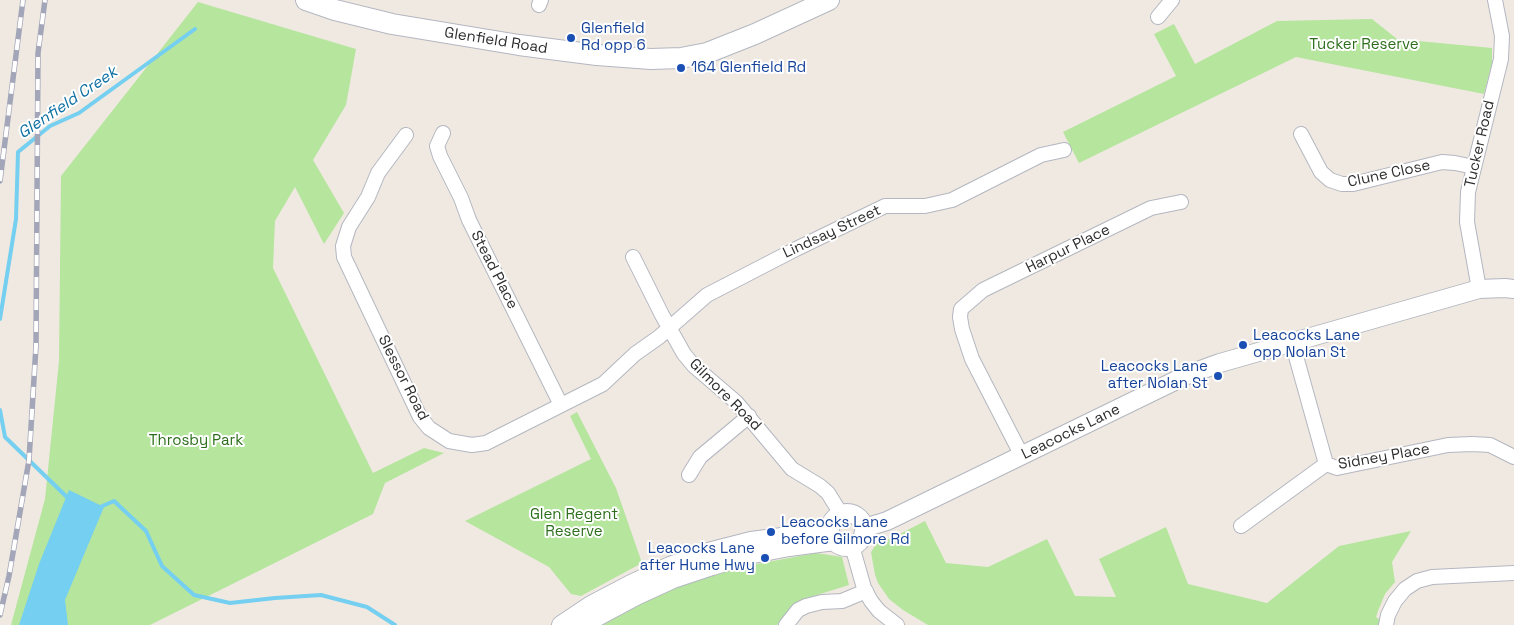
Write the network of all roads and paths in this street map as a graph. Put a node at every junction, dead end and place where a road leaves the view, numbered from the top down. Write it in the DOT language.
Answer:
graph roads {
  1 [pos="306,0"];
  2 [pos="829,0"];
  3 [pos="1172,0"];
  4 [pos="1496,0"];
  5 [pos="1158,17"];
  6 [pos="443,133"];
  7 [pos="1301,134"];
  8 [pos="406,135"];
  9 [pos="1064,150"];
  10 [pos="1474,167"];
  11 [pos="1180,202"];
  12 [pos="634,257"];
  13 [pos="1479,289"];
  14 [pos="1514,290"];
  15 [pos="669,329"];
  16 [pos="1292,342"];
  17 [pos="562,405"];
  18 [pos="749,416"];
  19 [pos="1022,456"];
  20 [pos="1514,457"];
  21 [pos="1326,464"];
  22 [pos="689,474"];
  23 [pos="1240,526"];
  24 [pos="835,527"];
  25 [pos="864,528"];
  26 [pos="852,546"];
  27 [pos="1514,573"];
  28 [pos="866,591"];
  29 [pos="561,625"];
  30 [pos="582,625"];
  31 [pos="786,625"];
  32 [pos="897,625"];
  33 [pos="1386,625"];
  1 -- 2 [label="main road, Glenfield Road"];
  3 -- 5 [label="street"];
  4 -- 10 [label="street, Tucker Road"];
  6 -- 17 [label="street, Stead Place"];
  7 -- 10 [label="street, Clune Close"];
  8 -- 17 [label="street, Slessor Road"];
  9 -- 15 [label="street, Lindsay Street"];
  10 -- 13 [label="street, Tucker Road"];
  11 -- 19 [label="street, Harpur Place"];
  12 -- 15 [label="street, Gilmore Road"];
  13 -- 14 [label="street, Leacocks Lane"];
  13 -- 16 [label="street, Leacocks Lane"];
  15 -- 17 [label="street, Slessor Road"];
  15 -- 18 [label="street, Gilmore Road"];
  16 -- 19 [label="street, Leacocks Lane"];
  16 -- 21 [label="street"];
  18 -- 22 [label="street"];
  18 -- 24 [label="street, Gilmore Road"];
  19 -- 25 [label="street, Leacocks Lane"];
  20 -- 21 [label="street, Sidney Place"];
  21 -- 23 [label="street, Sidney Place"];
  24 -- 25 [label="street"];
  24 -- 26 [label="street"];
  24 -- 29 [label="street"];
  24 -- 30 [label="street"];
  25 -- 26 [label="street"];
  26 -- 28 [label="street"];
  27 -- 33 [label="street"];
  28 -- 31 [label="street"];
  28 -- 32 [label="street"];
}
